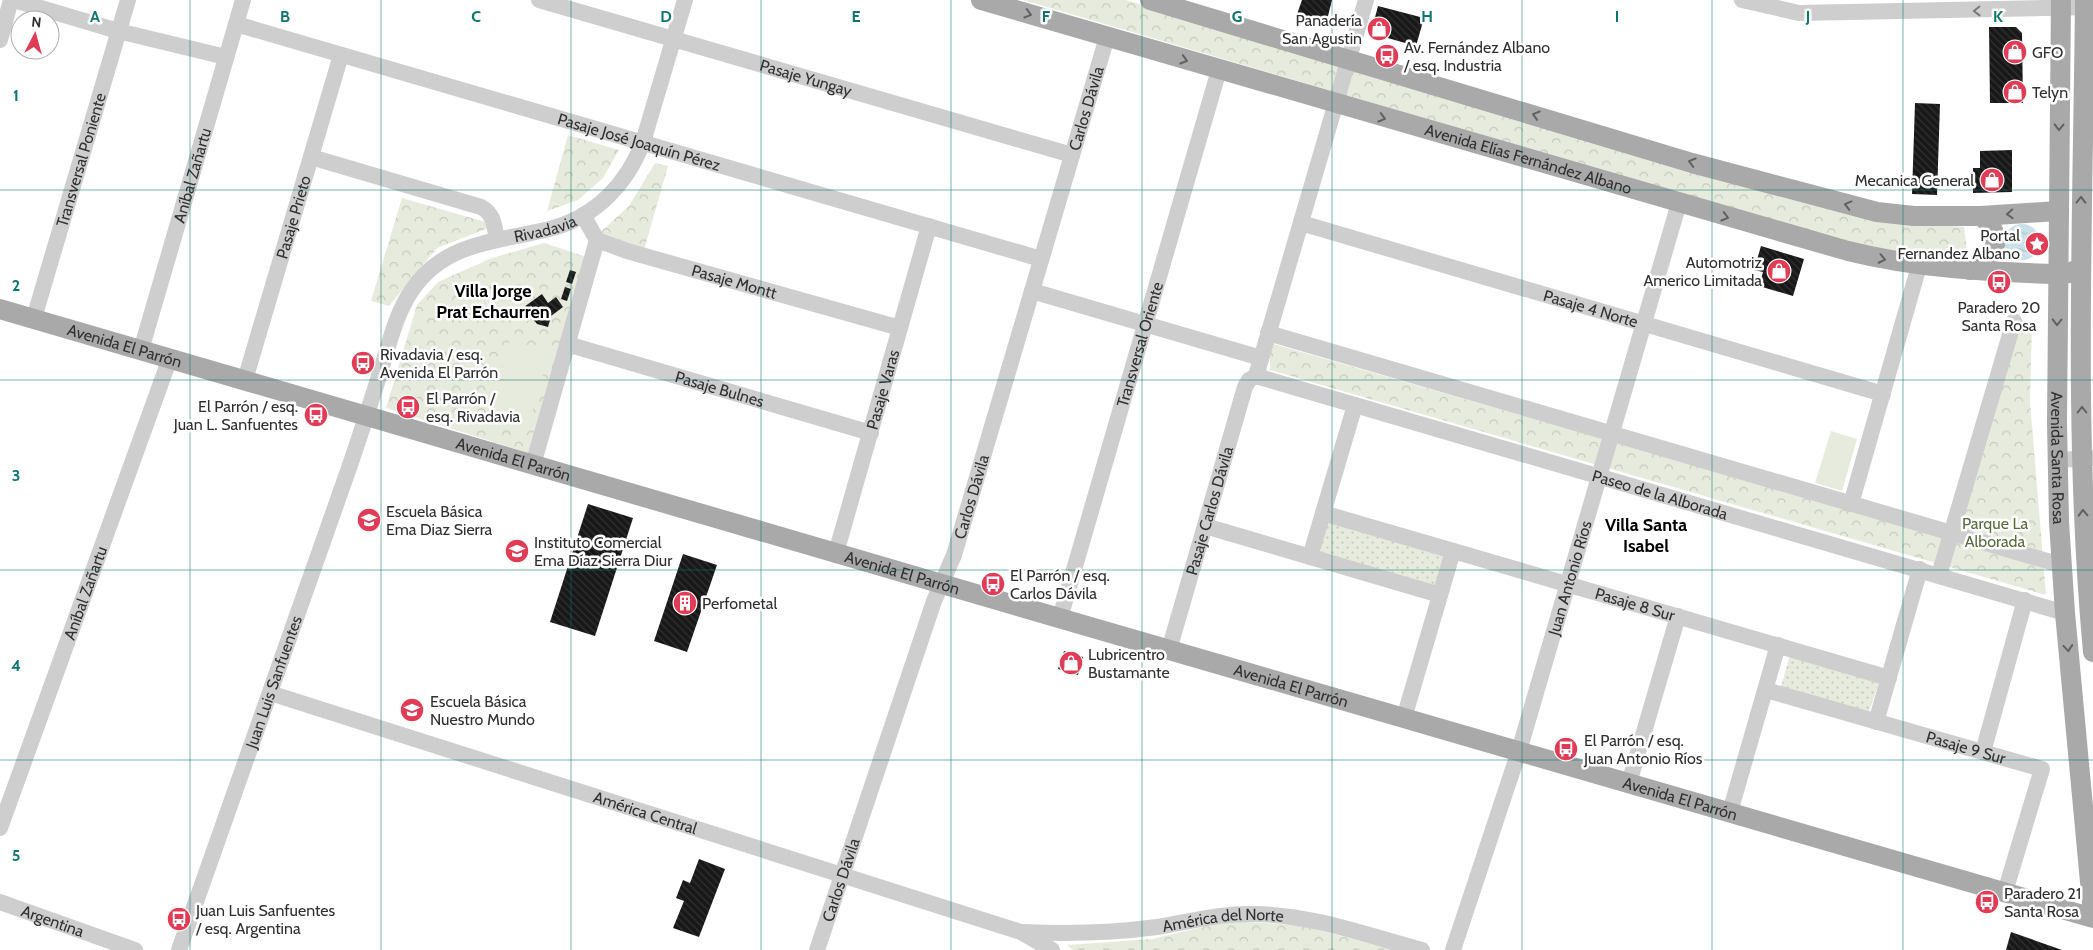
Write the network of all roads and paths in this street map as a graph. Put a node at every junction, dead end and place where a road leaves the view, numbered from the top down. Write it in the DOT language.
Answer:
graph roads {
  1 [pos="128,0"];
  2 [pos="243,0"];
  3 [pos="539,0"];
  4 [pos="685,0"];
  5 [pos="982,0"];
  6 [pos="1150,0"];
  7 [pos="1366,0"];
  8 [pos="1742,0"];
  9 [pos="2061,4"];
  10 [pos="2088,5"];
  11 [pos="8,6"];
  12 [pos="236,24"];
  13 [pos="118,31"];
  14 [pos="1107,37"];
  15 [pos="673,39"];
  16 [pos="0,40"];
  17 [pos="341,55"];
  18 [pos="226,57"];
  19 [pos="1349,59"];
  20 [pos="1219,70"];
  21 [pos="1336,104"];
  22 [pos="643,142"];
  23 [pos="1072,156"];
  24 [pos="311,157"];
  25 [pos="1679,204"];
  26 [pos="2058,211"];
  27 [pos="583,215"];
  28 [pos="1980,216"];
  29 [pos="1301,223"];
  30 [pos="930,226"];
  31 [pos="497,239"];
  32 [pos="597,240"];
  33 [pos="2081,258"];
  34 [pos="1042,259"];
  35 [pos="1920,266"];
  36 [pos="1970,270"];
  37 [pos="2058,274"];
  38 [pos="1032,291"];
  39 [pos="0,309"];
  40 [pos="34,318"];
  41 [pos="2014,321"];
  42 [pos="1145,324"];
  43 [pos="1644,324"];
  44 [pos="900,328"];
  45 [pos="1268,333"];
  46 [pos="567,344"];
  47 [pos="141,350"];
  48 [pos="170,358"];
  49 [pos="1261,358"];
  50 [pos="1256,376"];
  51 [pos="244,380"];
  52 [pos="1883,394"];
  53 [pos="1355,405"];
  54 [pos="367,416"];
  55 [pos="871,433"];
  56 [pos="1612,434"];
  57 [pos="2087,459"];
  58 [pos="2057,460"];
  59 [pos="533,465"];
  60 [pos="1599,476"];
  61 [pos="1851,504"];
  62 [pos="1323,513"];
  63 [pos="1205,526"];
  64 [pos="1951,533"];
  65 [pos="1453,551"];
  66 [pos="836,554"];
  67 [pos="1310,556"];
  68 [pos="2061,565"];
  69 [pos="1920,569"];
  70 [pos="1939,575"];
  71 [pos="942,584"];
  72 [pos="1568,584"];
  73 [pos="1440,595"];
  74 [pos="2025,600"];
  75 [pos="2064,612"];
  76 [pos="1678,616"];
  77 [pos="1060,618"];
  78 [pos="1778,646"];
  79 [pos="1169,650"];
  80 [pos="2093,652"];
  81 [pos="1889,678"];
  82 [pos="1766,690"];
  83 [pos="270,693"];
  84 [pos="1404,718"];
  85 [pos="1876,722"];
  86 [pos="1520,751"];
  87 [pos="1982,752"];
  88 [pos="1629,783"];
  89 [pos="1730,812"];
  90 [pos="0,828"];
  91 [pos="842,876"];
  92 [pos="2005,892"];
  93 [pos="0,902"];
  94 [pos="2093,914"];
  95 [pos="2093,918"];
  96 [pos="1021,932"];
  97 [pos="135,950"];
  98 [pos="180,950"];
  99 [pos="817,950"];
  100 [pos="1052,950"];
  101 [pos="1422,950"];
  102 [pos="1453,950"];
  1 -- 13 [label="street, Transversal Poniente"];
  2 -- 12 [label="street, Aníbal Zañartu"];
  3 -- 15 [label="street, Pasaje Yungay"];
  4 -- 15 [label="street, Rivadavia"];
  5 -- 14 [label="main road, Avenida Elías Fernández Albano, one-way"];
  6 -- 19 [label="main road"];
  7 -- 19 [label="street"];
  9 -- 8 [label="street, one-way"];
  9 -- 10 [label="street"];
  9 -- 26 [label="main road, Avenida Santa Rosa, one-way"];
  33 -- 10 [label="main road, Avenida Santa Rosa, one-way"];
  11 -- 13 [label="street"];
  11 -- 16 [label="street"];
  12 -- 17 [label="street, Pasaje José Joaquín Pérez"];
  12 -- 18 [label="street, Aníbal Zañartu"];
  13 -- 18 [label="street"];
  13 -- 40 [label="street, Transversal Poniente"];
  14 -- 20 [label="main road, Avenida Elías Fernández Albano, one-way"];
  14 -- 23 [label="street, Carlos Dávila"];
  15 -- 22 [label="street, Rivadavia"];
  15 -- 23 [label="street, Pasaje Yungay"];
  17 -- 22 [label="street, Pasaje José Joaquín Pérez"];
  17 -- 24 [label="street, Pasaje Prieto"];
  18 -- 47 [label="street, Aníbal Zañartu"];
  19 -- 21 [label="street"];
  28 -- 19 [label="main road, one-way"];
  20 -- 21 [label="main road, Avenida Elías Fernández Albano"];
  20 -- 42 [label="street, Transversal Oriente"];
  21 -- 25 [label="main road, Avenida Elías Fernández Albano, one-way"];
  21 -- 29 [label="street"];
  22 -- 27 [label="street, Rivadavia"];
  22 -- 30 [label="street, Pasaje José Joaquín Pérez"];
  23 -- 34 [label="street, Carlos Dávila"];
  24 -- 31 [label="street"];
  24 -- 51 [label="street, Pasaje Prieto"];
  25 -- 35 [label="main road, Avenida Elías Fernández Albano, one-way"];
  25 -- 43 [label="street, Juan Antonio Ríos"];
  26 -- 28 [label="main road, one-way"];
  26 -- 33 [label="main road"];
  26 -- 37 [label="main road, Avenida Santa Rosa"];
  27 -- 31 [label="street, Rivadavia"];
  27 -- 32 [label="street"];
  28 -- 36 [label="main road"];
  29 -- 43 [label="street, Pasaje 4 Norte"];
  29 -- 45 [label="street"];
  30 -- 34 [label="street, Pasaje José Joaquín Pérez"];
  30 -- 44 [label="street, Pasaje Varas"];
  31 -- 54 [label="street, Rivadavia"];
  32 -- 44 [label="street, Pasaje Montt"];
  32 -- 46 [label="street"];
  33 -- 37 [label="main road, Avenida Elías Fernández Albano"];
  57 -- 33 [label="main road, Avenida Santa Rosa, one-way"];
  34 -- 38 [label="street, Carlos Dávila"];
  35 -- 36 [label="main road, Avenida Elías Fernández Albano"];
  35 -- 52 [label="street"];
  36 -- 37 [label="main road, Avenida Elías Fernández Albano"];
  37 -- 58 [label="main road, Avenida Santa Rosa, one-way"];
  38 -- 42 [label="street"];
  38 -- 71 [label="street, Carlos Dávila"];
  39 -- 40 [label="main road, Avenida El Parrón"];
  40 -- 47 [label="main road, Avenida El Parrón"];
  41 -- 64 [label="street"];
  42 -- 49 [label="street"];
  42 -- 77 [label="street, Transversal Oriente"];
  43 -- 52 [label="street, Pasaje 4 Norte"];
  43 -- 56 [label="street, Juan Antonio Ríos"];
  44 -- 55 [label="street, Pasaje Varas"];
  45 -- 49 [label="street"];
  45 -- 56 [label="street"];
  46 -- 55 [label="street, Pasaje Bulnes"];
  46 -- 59 [label="street"];
  47 -- 48 [label="main road, Avenida El Parrón"];
  48 -- 51 [label="main road, Avenida El Parrón"];
  48 -- 90 [label="street, Aníbal Zañartu"];
  49 -- 50 [label="street"];
  50 -- 53 [label="street, Paseo de la Alborada"];
  50 -- 63 [label="street, Pasaje Carlos Dávila"];
  51 -- 54 [label="main road, Avenida El Parrón"];
  52 -- 61 [label="street"];
  53 -- 60 [label="street, Paseo de la Alborada"];
  53 -- 62 [label="street"];
  54 -- 59 [label="main road, Avenida El Parrón"];
  54 -- 83 [label="street, Juan Luis Sanfuentes"];
  55 -- 66 [label="street, Pasaje Varas"];
  56 -- 60 [label="street, Juan Antonio Ríos"];
  56 -- 61 [label="street"];
  57 -- 58 [label="street"];
  80 -- 57 [label="main road, Avenida Santa Rosa, one-way"];
  58 -- 68 [label="main road, Avenida Santa Rosa"];
  59 -- 66 [label="main road, Avenida El Parrón"];
  60 -- 69 [label="street, Paseo de la Alborada"];
  60 -- 72 [label="street, Juan Antonio Ríos"];
  61 -- 64 [label="street"];
  62 -- 65 [label="street, Pasaje 8 Sur"];
  62 -- 67 [label="street"];
  63 -- 67 [label="street"];
  63 -- 79 [label="street, Pasaje Carlos Dávila"];
  64 -- 68 [label="street"];
  64 -- 70 [label="street"];
  65 -- 72 [label="street, Pasaje 8 Sur"];
  65 -- 73 [label="street"];
  66 -- 71 [label="main road, Avenida El Parrón"];
  67 -- 73 [label="street"];
  68 -- 75 [label="main road, Avenida Santa Rosa"];
  69 -- 70 [label="street, Paseo de la Alborada"];
  69 -- 81 [label="street"];
  70 -- 74 [label="street, Paseo de la Alborada"];
  71 -- 77 [label="main road, Avenida El Parrón"];
  71 -- 91 [label="street, Carlos Dávila"];
  72 -- 76 [label="street, Pasaje 8 Sur"];
  72 -- 86 [label="street, Juan Antonio Ríos"];
  73 -- 84 [label="street"];
  74 -- 75 [label="street, Paseo de la Alborada"];
  74 -- 87 [label="street"];
  75 -- 94 [label="main road, Avenida Santa Rosa, one-way"];
  76 -- 78 [label="street, Pasaje 8 Sur"];
  76 -- 88 [label="street"];
  77 -- 79 [label="main road, Avenida El Parrón"];
  78 -- 81 [label="street, Pasaje 8 Sur"];
  78 -- 82 [label="street"];
  79 -- 84 [label="main road, Avenida El Parrón"];
  81 -- 85 [label="street"];
  82 -- 85 [label="street, Pasaje 9 Sur"];
  82 -- 89 [label="street"];
  83 -- 91 [label="street, América Central"];
  83 -- 98 [label="street, Juan Luis Sanfuentes"];
  84 -- 86 [label="main road, Avenida El Parrón"];
  85 -- 87 [label="street, Pasaje 9 Sur"];
  86 -- 88 [label="main road, Avenida El Parrón"];
  86 -- 102 [label="street, Juan Antonio Ríos"];
  87 -- 92 [label="street, Pasaje 9 Sur"];
  88 -- 89 [label="main road, Avenida El Parrón"];
  89 -- 92 [label="main road, Avenida El Parrón"];
  91 -- 96 [label="street, América Central"];
  91 -- 99 [label="street, Carlos Dávila"];
  92 -- 95 [label="main road, Avenida El Parrón"];
  93 -- 97 [label="street, Argentina"];
  96 -- 100 [label="street"];
  96 -- 101 [label="street, América del Norte"];
}
